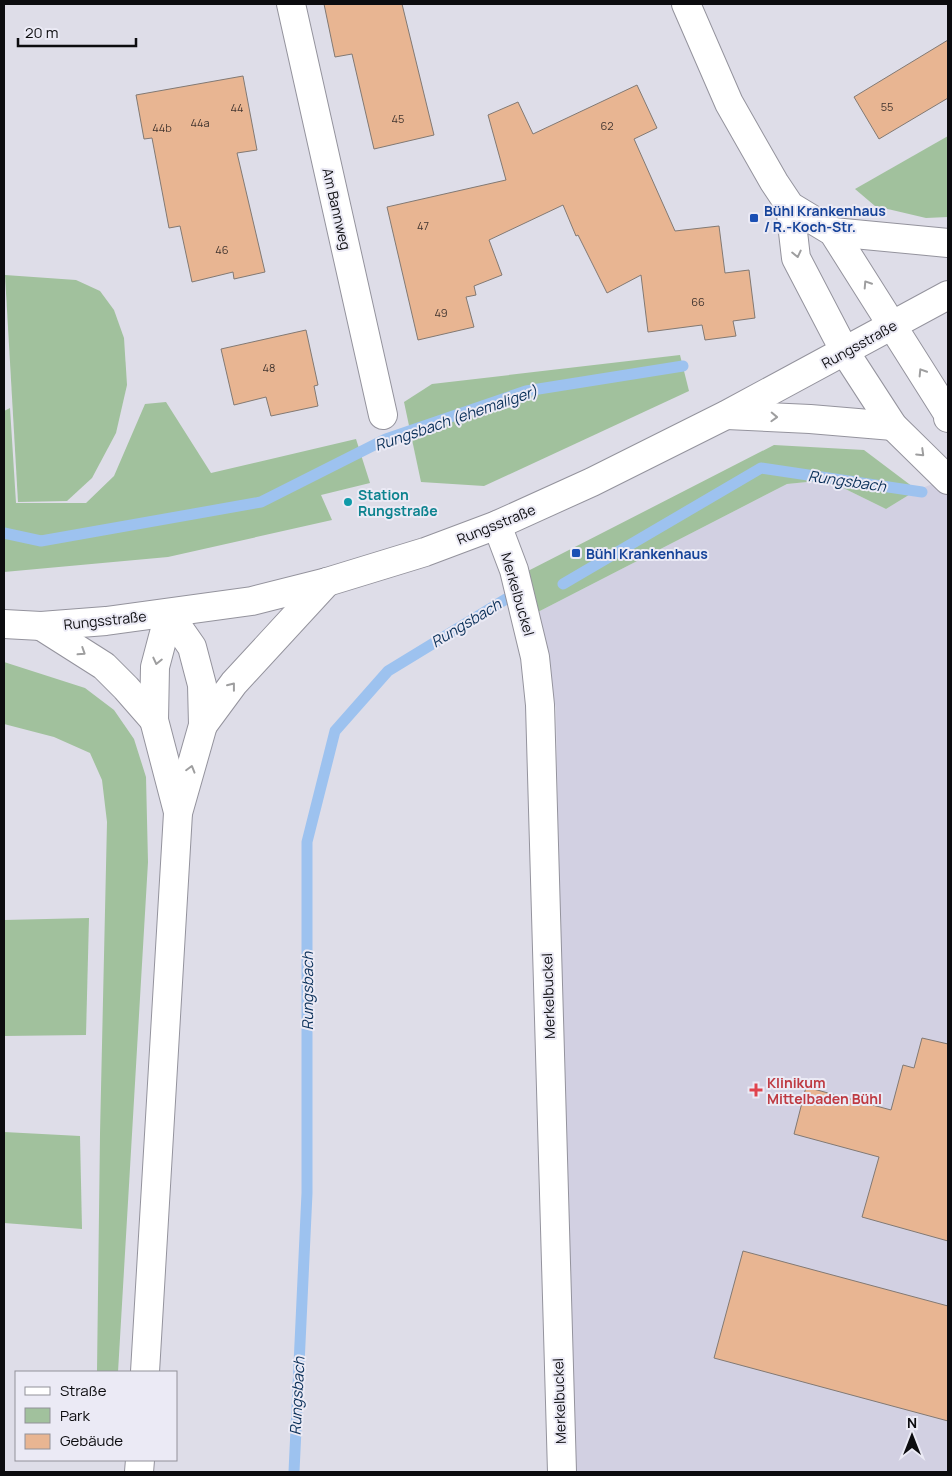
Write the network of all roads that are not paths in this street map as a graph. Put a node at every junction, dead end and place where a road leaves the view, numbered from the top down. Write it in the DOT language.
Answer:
graph roads {
  1 [pos="291,4"];
  2 [pos="686,4"];
  3 [pos="790,206"];
  4 [pos="833,232"];
  5 [pos="948,243"];
  6 [pos="948,295"];
  7 [pos="893,325"];
  8 [pos="845,352"];
  9 [pos="948,414"];
  10 [pos="383,415"];
  11 [pos="726,415"];
  12 [pos="893,426"];
  13 [pos="948,480"];
  14 [pos="497,526"];
  15 [pos="327,582"];
  16 [pos="169,614"];
  17 [pos="4,624"];
  18 [pos="41,626"];
  19 [pos="154,720"];
  20 [pos="203,725"];
  21 [pos="178,813"];
  22 [pos="145,1371"];
  23 [pos="562,1472"];
  1 -- 10 [label="street, Am Bannweg"];
  2 -- 3 [label="street"];
  3 -- 4 [label="street"];
  3 -- 8 [label="street, one-way"];
  4 -- 5 [label="street"];
  7 -- 4 [label="street, one-way"];
  6 -- 7 [label="street, Rungsstraße"];
  7 -- 8 [label="street, Rungsstraße"];
  9 -- 7 [label="street, one-way"];
  8 -- 11 [label="street, Rungsstraße"];
  8 -- 12 [label="street"];
  11 -- 12 [label="street, one-way"];
  11 -- 14 [label="street, Rungsstraße"];
  12 -- 13 [label="street, one-way"];
  14 -- 15 [label="street, Rungsstraße"];
  14 -- 23 [label="street, Merkelbuckel"];
  15 -- 16 [label="street, Rungsstraße"];
  20 -- 15 [label="street, one-way"];
  16 -- 18 [label="street, Rungsstraße"];
  16 -- 19 [label="street, one-way"];
  16 -- 20 [label="street"];
  17 -- 18 [label="street, Rungsstraße"];
  18 -- 19 [label="street, one-way"];
  19 -- 21 [label="street"];
  21 -- 20 [label="street, one-way"];
  21 -- 22 [label="street"];
}
